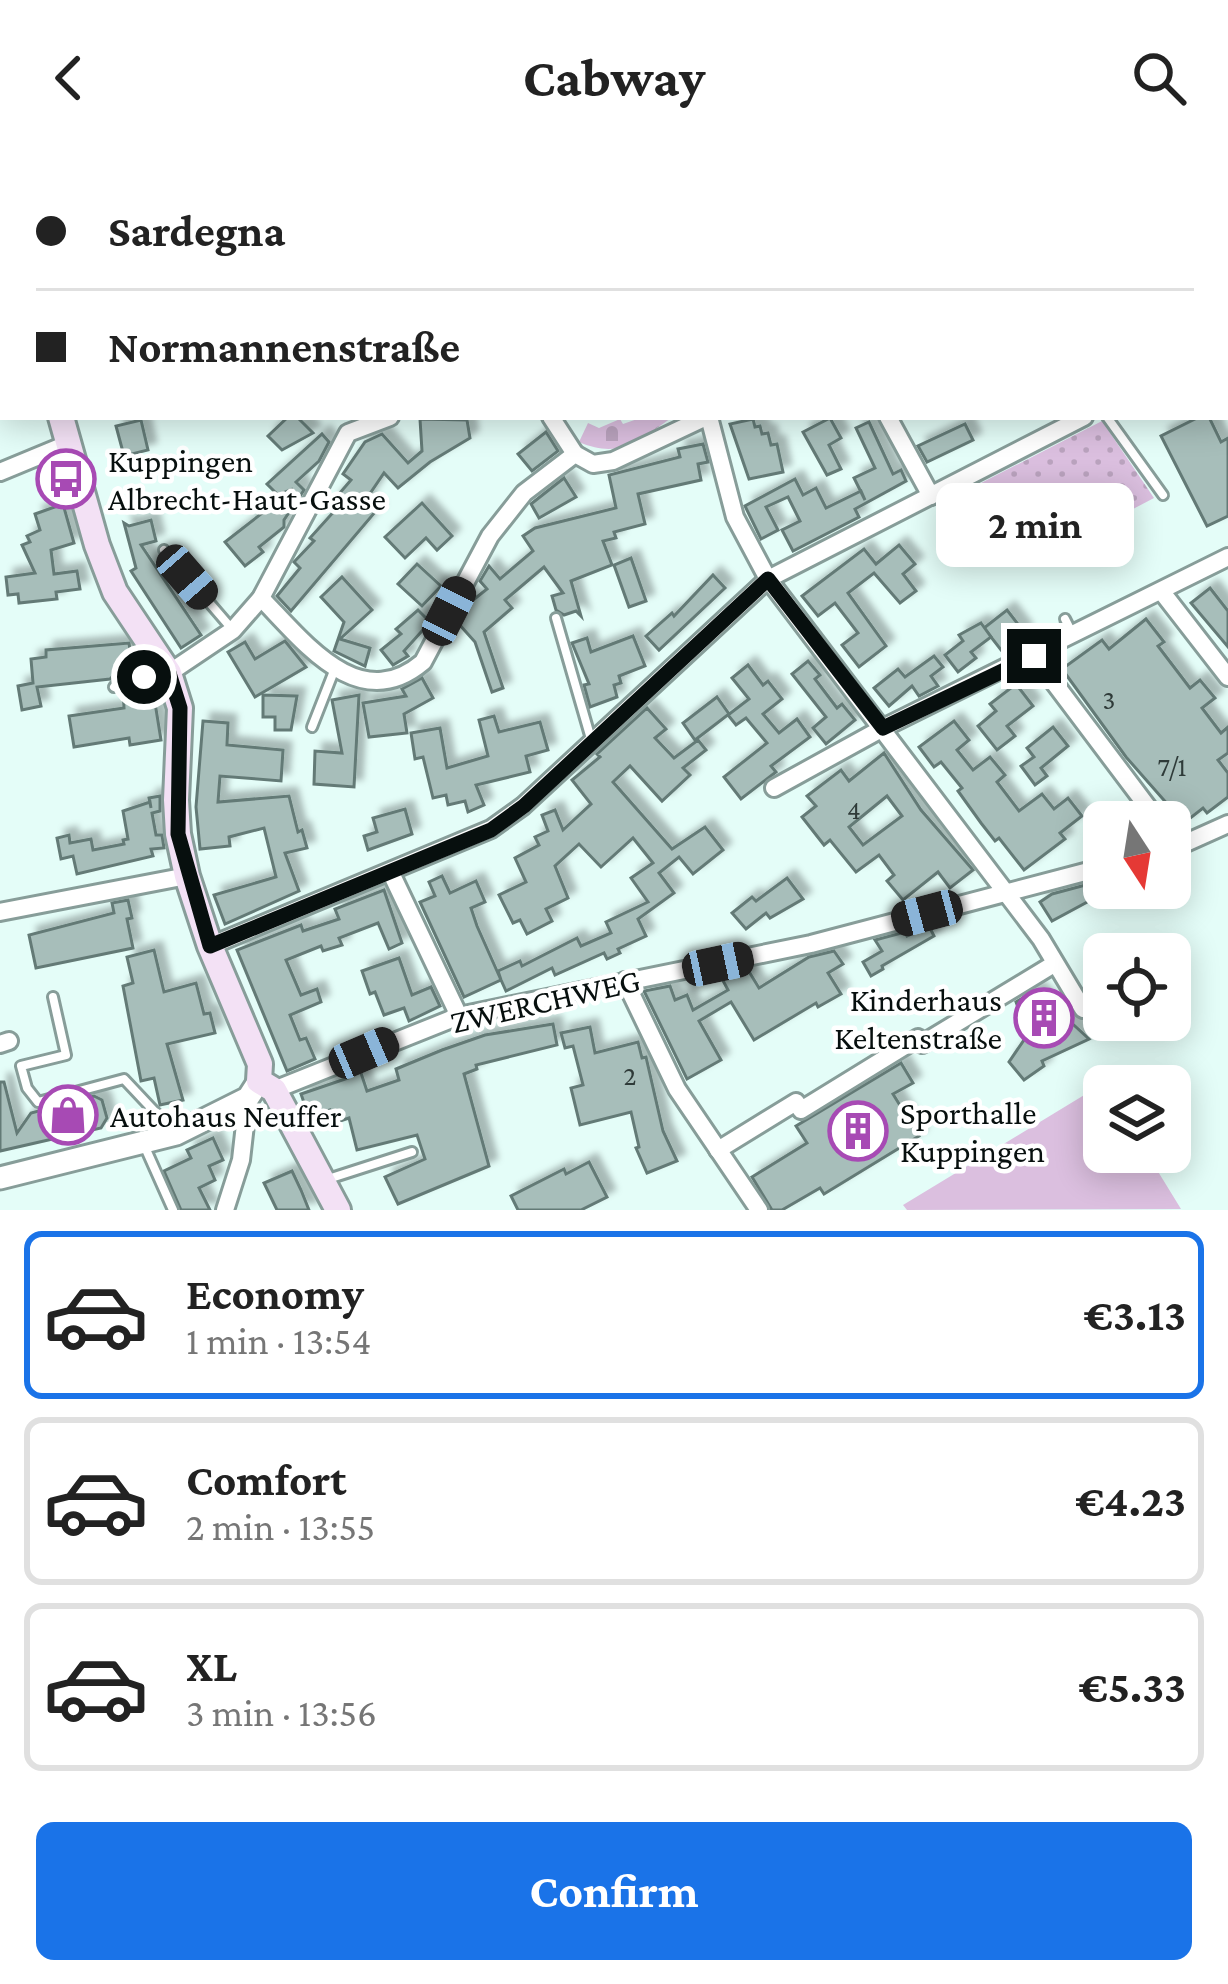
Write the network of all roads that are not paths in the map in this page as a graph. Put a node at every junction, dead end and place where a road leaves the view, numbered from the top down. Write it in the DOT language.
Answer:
graph roads {
  1 [pos="62,420"];
  2 [pos="553,420"];
  3 [pos="700,420"];
  4 [pos="708,420"];
  5 [pos="890,420"];
  6 [pos="1078,420"];
  7 [pos="1109,420"];
  8 [pos="344,425"];
  9 [pos="70,443"];
  10 [pos="575,454"];
  11 [pos="0,472"];
  12 [pos="1163,495"];
  13 [pos="931,496"];
  14 [pos="164,550"];
  15 [pos="1228,557"];
  16 [pos="768,579"];
  17 [pos="1162,592"];
  18 [pos="261,598"];
  19 [pos="556,619"];
  20 [pos="233,630"];
  21 [pos="1034,656"];
  22 [pos="335,670"];
  23 [pos="169,673"];
  24 [pos="1228,677"];
  25 [pos="114,687"];
  26 [pos="312,727"];
  27 [pos="883,728"];
  28 [pos="591,741"];
  29 [pos="774,788"];
  30 [pos="1143,801"];
  31 [pos="1228,824"];
  32 [pos="1191,838"];
  33 [pos="1083,872"];
  34 [pos="391,873"];
  35 [pos="187,876"];
  36 [pos="1004,892"];
  37 [pos="0,913"];
  38 [pos="210,946"];
  39 [pos="1054,964"];
  40 [pos="625,981"];
  41 [pos="53,997"];
  42 [pos="1083,1009"];
  43 [pos="459,1016"];
  44 [pos="260,1090"];
  45 [pos="176,1134"];
  46 [pos="143,1143"];
  47 [pos="718,1150"];
  48 [pos="412,1152"];
  49 [pos="0,1178"];
  50 [pos="323,1180"];
  51 [pos="173,1210"];
  52 [pos="225,1210"];
  53 [pos="338,1210"];
  54 [pos="759,1210"];
  1 -- 9 [label="main road"];
  2 -- 10 [label="street"];
  3 -- 10 [label="street"];
  4 -- 16 [label="street"];
  5 -- 13 [label="street"];
  6 -- 13 [label="street"];
  7 -- 12 [label="lane"];
  8 -- 18 [label="street"];
  9 -- 11 [label="street"];
  9 -- 23 [label="main road"];
  10 -- 22 [label="street"];
  13 -- 16 [label="street"];
  14 -- 20 [label="lane"];
  15 -- 17 [label="street"];
  16 -- 27 [label="street"];
  16 -- 28 [label="street"];
  17 -- 21 [label="street"];
  17 -- 24 [label="street"];
  18 -- 20 [label="street"];
  18 -- 22 [label="street"];
  19 -- 28 [label="lane"];
  20 -- 23 [label="street"];
  21 -- 27 [label="street"];
  21 -- 30 [label="street"];
  22 -- 26 [label="lane"];
  23 -- 25 [label="lane"];
  23 -- 35 [label="main road"];
  27 -- 29 [label="street"];
  27 -- 36 [label="street"];
  28 -- 34 [label="street"];
  31 -- 32 [label="street"];
  33 -- 36 [label="street, ZWERCHWEG"];
  34 -- 38 [label="street"];
  34 -- 43 [label="street"];
  35 -- 37 [label="street"];
  35 -- 38 [label="main road"];
  36 -- 39 [label="street"];
  36 -- 40 [label="street, ZWERCHWEG"];
  38 -- 44 [label="main road"];
  39 -- 42 [label="street"];
  39 -- 47 [label="street"];
  40 -- 43 [label="street, ZWERCHWEG"];
  40 -- 47 [label="street"];
  41 -- 45 [label="lane"];
  43 -- 44 [label="street, ZWERCHWEG"];
  44 -- 45 [label="street"];
  44 -- 50 [label="main road"];
  44 -- 52 [label="street"];
  45 -- 46 [label="street"];
  46 -- 49 [label="street"];
  46 -- 51 [label="lane"];
  47 -- 54 [label="street"];
  48 -- 50 [label="lane"];
  50 -- 53 [label="main road"];
}
